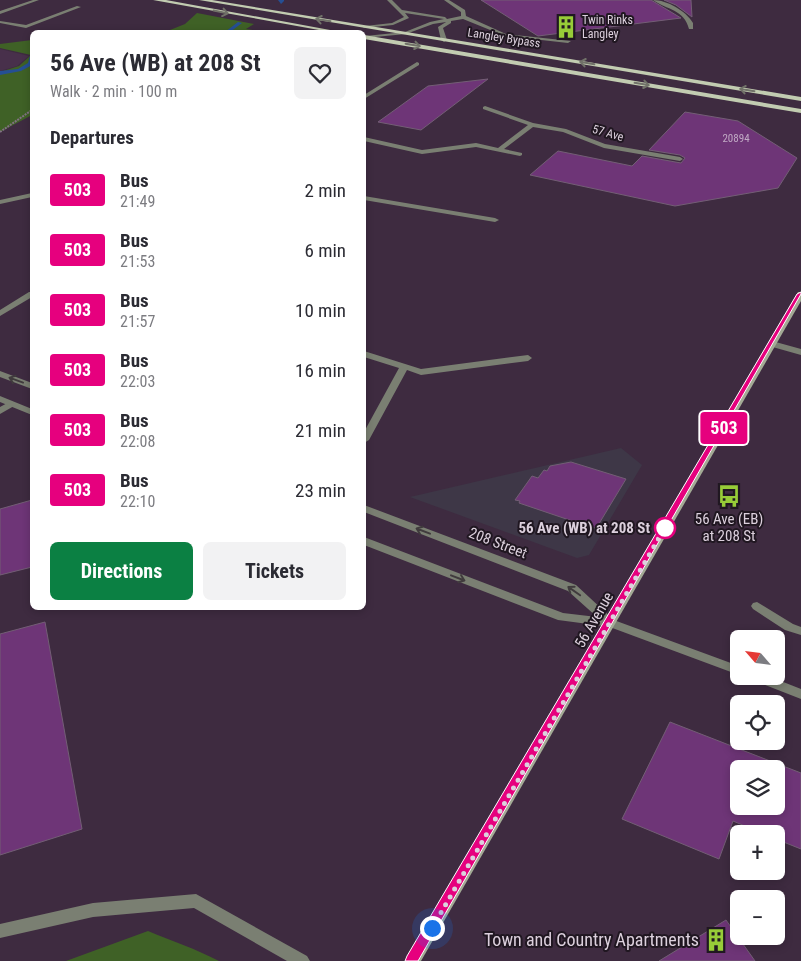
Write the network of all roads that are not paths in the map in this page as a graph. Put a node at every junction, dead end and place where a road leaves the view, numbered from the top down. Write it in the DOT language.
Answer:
graph roads {
  1 [pos="37,0"];
  2 [pos="156,0"];
  3 [pos="202,0"];
  4 [pos="389,0"];
  5 [pos="446,0"];
  6 [pos="655,0"];
  7 [pos="79,7"];
  8 [pos="402,10"];
  9 [pos="0,13"];
  10 [pos="464,18"];
  11 [pos="455,19"];
  12 [pos="0,22"];
  13 [pos="365,27"];
  14 [pos="691,28"];
  15 [pos="327,30"];
  16 [pos="406,33"];
  17 [pos="366,37"];
  18 [pos="366,37"];
  19 [pos="444,40"];
  20 [pos="568,41"];
  21 [pos="416,64"];
  22 [pos="366,96"];
  23 [pos="799,98"];
  24 [pos="485,108"];
  25 [pos="801,111"];
  26 [pos="532,125"];
  27 [pos="366,139"];
  28 [pos="499,150"];
  29 [pos="520,154"];
  30 [pos="680,159"];
  31 [pos="30,195"];
  32 [pos="366,198"];
  33 [pos="0,202"];
  34 [pos="495,220"];
  35 [pos="801,294"];
  36 [pos="30,295"];
  37 [pos="0,314"];
  38 [pos="772,344"];
  39 [pos="801,352"];
  40 [pos="366,355"];
  41 [pos="528,358"];
  42 [pos="404,367"];
  43 [pos="0,374"];
  44 [pos="30,385"];
  45 [pos="0,399"];
  46 [pos="11,404"];
  47 [pos="0,411"];
  48 [pos="30,411"];
  49 [pos="366,436"];
  50 [pos="366,509"];
  51 [pos="366,542"];
  52 [pos="757,606"];
  53 [pos="611,623"];
  54 [pos="801,631"];
  55 [pos="730,668"];
  56 [pos="778,685"];
  57 [pos="801,694"];
  58 [pos="0,931"];
  59 [pos="302,961"];
  60 [pos="412,961"];
  1 -- 9 [label="street"];
  2 -- 15 [label="main road, one-way"];
  13 -- 3 [label="main road, Langley Bypass, one-way"];
  4 -- 8 [label="street"];
  5 -- 10 [label="street"];
  6 -- 14 [label="street"];
  7 -- 12 [label="street"];
  8 -- 11 [label="street"];
  8 -- 13 [label="street"];
  10 -- 11 [label="street"];
  10 -- 20 [label="street"];
  11 -- 16 [label="street"];
  11 -- 19 [label="street"];
  13 -- 16 [label="main road, Langley Bypass"];
  16 -- 17 [label="street"];
  16 -- 19 [label="main road, Langley Bypass"];
  18 -- 25 [label="main road, Langley Bypass, one-way"];
  23 -- 19 [label="main road, Langley Bypass, one-way"];
  21 -- 22 [label="street"];
  24 -- 26 [label="street, 57 Ave"];
  26 -- 28 [label="street"];
  26 -- 30 [label="street, 57 Ave"];
  27 -- 28 [label="street"];
  28 -- 29 [label="street"];
  31 -- 33 [label="street"];
  32 -- 34 [label="street"];
  35 -- 38 [label="main road, 56 Avenue"];
  36 -- 37 [label="street"];
  38 -- 39 [label="street"];
  38 -- 53 [label="main road, 56 Avenue"];
  40 -- 42 [label="street"];
  41 -- 42 [label="street"];
  42 -- 49 [label="street"];
  44 -- 43 [label="street, one-way"];
  45 -- 46 [label="street"];
  46 -- 47 [label="street"];
  46 -- 48 [label="street"];
  53 -- 50 [label="street, 208 Street, one-way"];
  51 -- 53 [label="street, 208 Street, one-way"];
  52 -- 54 [label="street"];
  53 -- 55 [label="street, 208 Street"];
  53 -- 60 [label="main road, 56 Avenue"];
  56 -- 57 [label="street"];
  58 -- 59 [label="street"];
}
